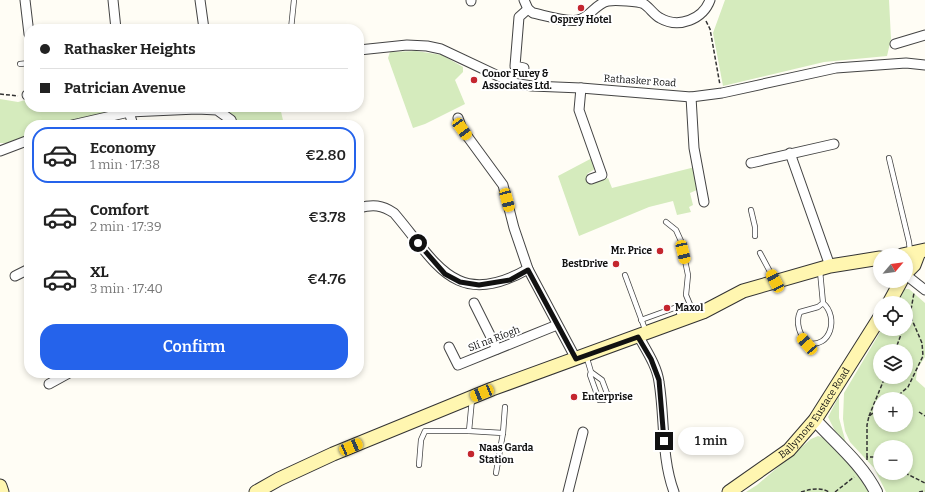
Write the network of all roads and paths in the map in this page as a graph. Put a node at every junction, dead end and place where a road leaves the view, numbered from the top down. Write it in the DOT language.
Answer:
graph roads {
  1 [pos="25,0"];
  2 [pos="113,0"];
  3 [pos="200,0"];
  4 [pos="294,0"];
  5 [pos="710,0"];
  6 [pos="526,4"];
  7 [pos="702,14"];
  8 [pos="28,24"];
  9 [pos="115,24"];
  10 [pos="203,24"];
  11 [pos="292,24"];
  12 [pos="925,35"];
  13 [pos="895,44"];
  14 [pos="364,49"];
  15 [pos="20,64"];
  16 [pos="24,64"];
  17 [pos="925,65"];
  18 [pos="524,68"];
  19 [pos="581,88"];
  20 [pos="722,93"];
  21 [pos="0,94"];
  22 [pos="24,95"];
  23 [pos="691,97"];
  24 [pos="129,112"];
  25 [pos="220,112"];
  26 [pos="458,118"];
  27 [pos="94,120"];
  28 [pos="131,120"];
  29 [pos="231,120"];
  30 [pos="24,142"];
  31 [pos="834,144"];
  32 [pos="0,151"];
  33 [pos="790,154"];
  34 [pos="888,158"];
  35 [pos="751,163"];
  36 [pos="591,179"];
  37 [pos="704,202"];
  38 [pos="364,207"];
  39 [pos="750,210"];
  40 [pos="666,222"];
  41 [pos="754,236"];
  42 [pos="760,253"];
  43 [pos="914,253"];
  44 [pos="873,259"];
  45 [pos="913,266"];
  46 [pos="824,268"];
  47 [pos="528,270"];
  48 [pos="24,272"];
  49 [pos="625,275"];
  50 [pos="15,276"];
  51 [pos="913,280"];
  52 [pos="775,281"];
  53 [pos="922,287"];
  54 [pos="913,298"];
  55 [pos="474,303"];
  56 [pos="823,303"];
  57 [pos="688,318"];
  58 [pos="641,320"];
  59 [pos="913,322"];
  60 [pos="557,325"];
  61 [pos="873,328"];
  62 [pos="642,335"];
  63 [pos="449,347"];
  64 [pos="497,349"];
  65 [pos="581,357"];
  66 [pos="591,372"];
  67 [pos="60,378"];
  68 [pos="49,384"];
  69 [pos="883,384"];
  70 [pos="903,392"];
  71 [pos="472,397"];
  72 [pos="505,407"];
  73 [pos="919,412"];
  74 [pos="873,413"];
  75 [pos="869,416"];
  76 [pos="925,416"];
  77 [pos="815,420"];
  78 [pos="468,431"];
  79 [pos="583,432"];
  80 [pos="503,433"];
  81 [pos="867,457"];
  82 [pos="873,457"];
  83 [pos="866,462"];
  84 [pos="419,465"];
  85 [pos="496,473"];
  86 [pos="856,476"];
  87 [pos="913,477"];
  88 [pos="925,483"];
  89 [pos="0,486"];
  90 [pos="925,490"];
  91 [pos="2,492"];
  92 [pos="256,492"];
  93 [pos="568,492"];
  94 [pos="674,492"];
  95 [pos="729,492"];
  96 [pos="801,492"];
  97 [pos="828,492"];
  98 [pos="835,492"];
  99 [pos="876,492"];
  100 [pos="919,492"];
  1 -- 8 [label="street"];
  2 -- 9 [label="street"];
  3 -- 10 [label="street"];
  4 -- 11 [label="lane"];
  5 -- 7 [label="street"];
  6 -- 7 [label="street"];
  6 -- 18 [label="street"];
  7 -- 20 [label="path"];
  12 -- 13 [label="street"];
  14 -- 19 [label="street, Rathasker Road"];
  15 -- 16 [label="lane"];
  17 -- 20 [label="street, Rathasker Road"];
  19 -- 23 [label="street, Rathasker Road"];
  19 -- 36 [label="street"];
  20 -- 23 [label="street, Rathasker Road"];
  21 -- 22 [label="path"];
  23 -- 37 [label="street"];
  24 -- 27 [label="street"];
  24 -- 28 [label="street"];
  25 -- 29 [label="street"];
  26 -- 47 [label="street"];
  30 -- 32 [label="street"];
  31 -- 33 [label="street"];
  33 -- 35 [label="street"];
  33 -- 46 [label="street"];
  34 -- 43 [label="lane"];
  38 -- 47 [label="street"];
  39 -- 41 [label="lane"];
  40 -- 57 [label="lane"];
  42 -- 52 [label="lane"];
  43 -- 45 [label="main road"];
  44 -- 46 [label="main road"];
  46 -- 52 [label="main road"];
  46 -- 56 [label="lane"];
  47 -- 60 [label="street"];
  48 -- 50 [label="street"];
  49 -- 58 [label="lane"];
  51 -- 53 [label="street"];
  52 -- 57 [label="main road"];
  53 -- 54 [label="path"];
  55 -- 64 [label="street"];
  56 -- 56 [label="lane"];
  57 -- 58 [label="lane"];
  57 -- 62 [label="main road"];
  58 -- 62 [label="lane"];
  59 -- 70 [label="path"];
  60 -- 64 [label="street, Slí na Ríogh"];
  60 -- 65 [label="street"];
  61 -- 77 [label="main road, Ballymore Eustace Road"];
  62 -- 65 [label="main road"];
  62 -- 94 [label="street"];
  63 -- 64 [label="street, Slí na Ríogh"];
  65 -- 66 [label="lane"];
  65 -- 71 [label="main road"];
  66 -- 66 [label="lane"];
  67 -- 68 [label="street"];
  69 -- 75 [label="path"];
  71 -- 78 [label="lane"];
  71 -- 92 [label="main road"];
  72 -- 80 [label="lane"];
  73 -- 76 [label="path"];
  74 -- 75 [label="path"];
  75 -- 81 [label="path"];
  77 -- 95 [label="main road, Ballymore Eustace Road"];
  77 -- 99 [label="street"];
  78 -- 80 [label="lane"];
  78 -- 84 [label="lane"];
  79 -- 93 [label="street"];
  80 -- 85 [label="lane"];
  81 -- 82 [label="path"];
  81 -- 83 [label="path"];
  86 -- 98 [label="path"];
  87 -- 88 [label="path"];
  89 -- 91 [label="main road"];
  90 -- 100 [label="path"];
  96 -- 97 [label="path"];
}
